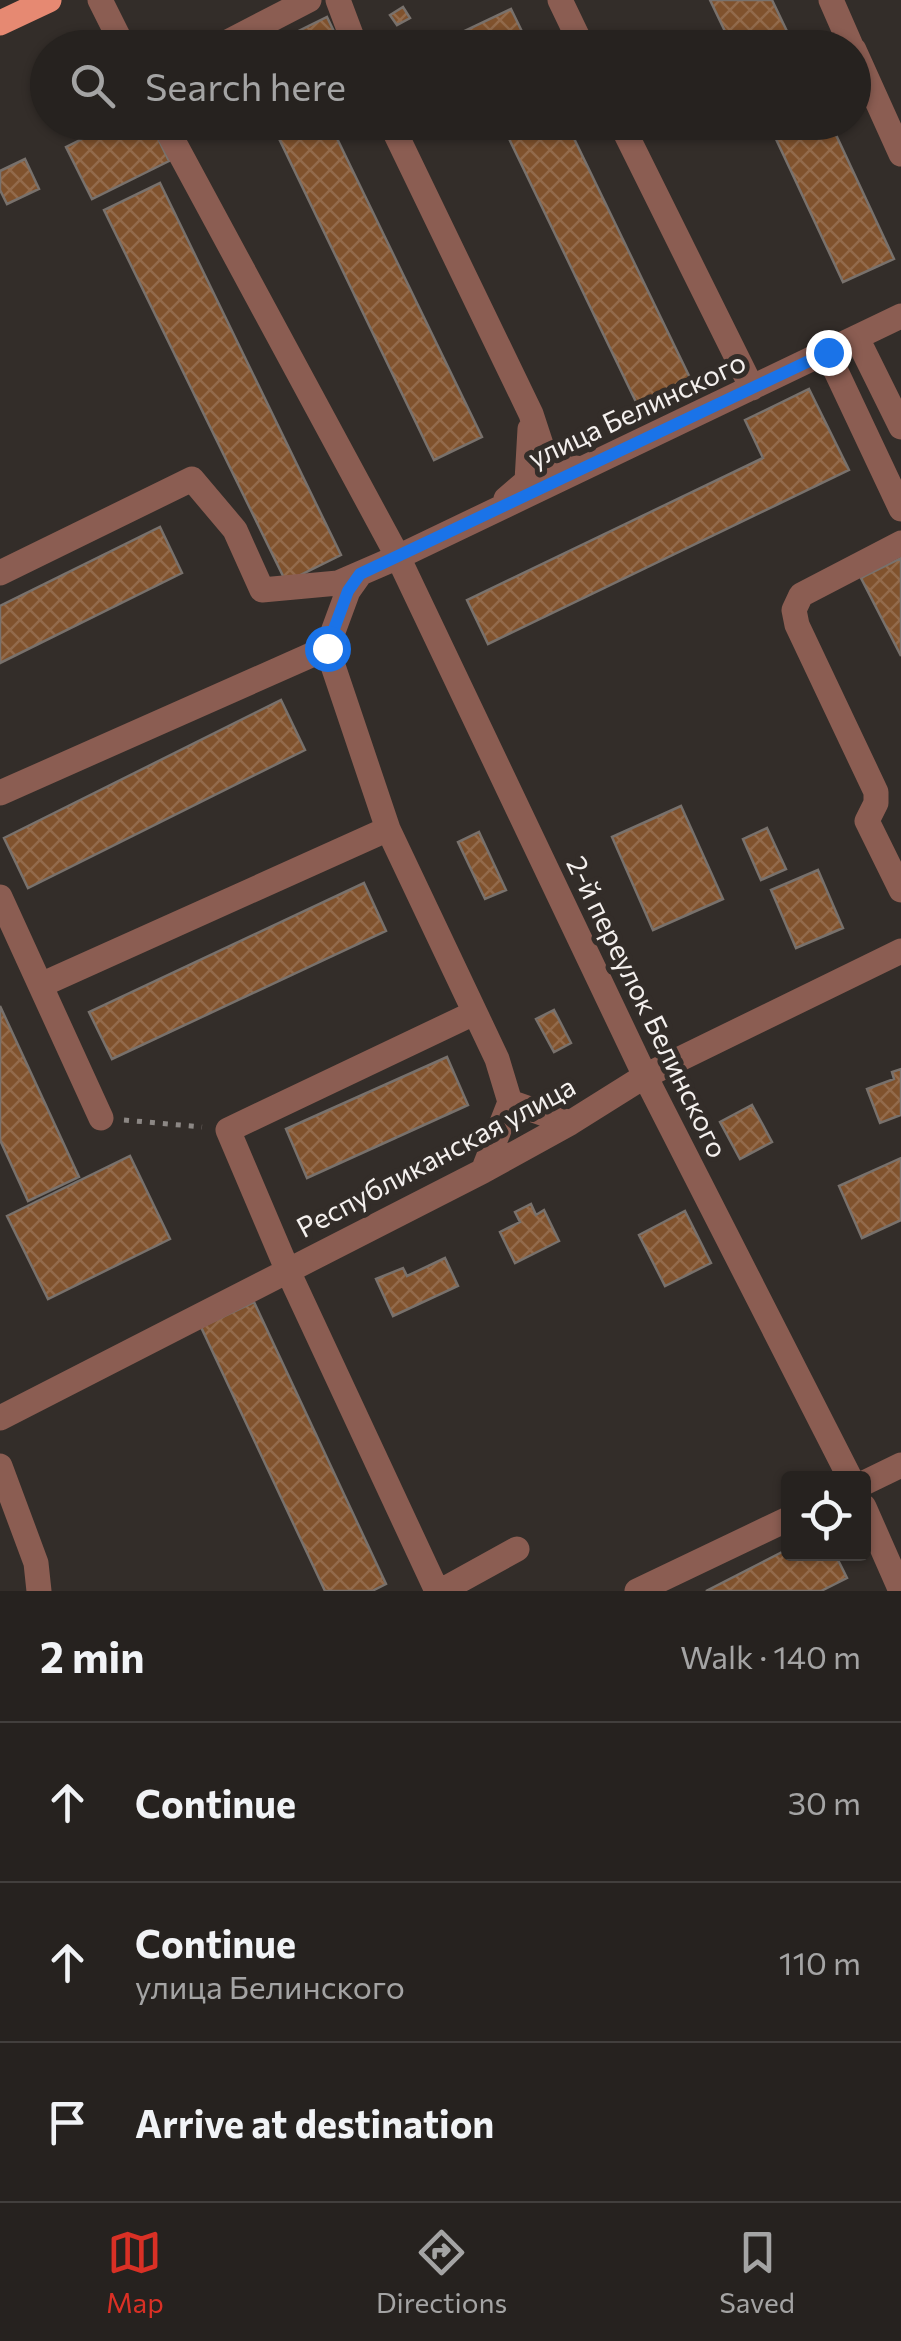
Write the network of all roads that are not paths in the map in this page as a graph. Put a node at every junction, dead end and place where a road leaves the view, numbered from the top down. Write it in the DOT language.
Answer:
graph roads {
  1 [pos="48,0"];
  2 [pos="100,0"];
  3 [pos="309,0"];
  4 [pos="338,0"];
  5 [pos="560,0"];
  6 [pos="830,0"];
  7 [pos="0,23"];
  8 [pos="115,30"];
  9 [pos="251,30"];
  10 [pos="349,30"];
  11 [pos="574,30"];
  12 [pos="844,30"];
  13 [pos="871,88"];
  14 [pos="173,140"];
  15 [pos="399,140"];
  16 [pos="629,140"];
  17 [pos="901,154"];
  18 [pos="901,316"];
  19 [pos="857,338"];
  20 [pos="828,352"];
  21 [pos="752,388"];
  22 [pos="530,414"];
  23 [pos="901,428"];
  24 [pos="586,467"];
  25 [pos="901,509"];
  26 [pos="492,512"];
  27 [pos="901,543"];
  28 [pos="398,557"];
  29 [pos="0,573"];
  30 [pos="360,574"];
  31 [pos="327,648"];
  32 [pos="0,792"];
  33 [pos="388,828"];
  34 [pos="901,890"];
  35 [pos="0,897"];
  36 [pos="901,951"];
  37 [pos="42,985"];
  38 [pos="474,1013"];
  39 [pos="645,1076"];
  40 [pos="510,1102"];
  41 [pos="101,1118"];
  42 [pos="570,1123"];
  43 [pos="483,1171"];
  44 [pos="287,1268"];
  45 [pos="0,1418"];
  46 [pos="901,1465"];
  47 [pos="0,1466"];
  48 [pos="846,1471"];
  49 [pos="871,1480"];
  50 [pos="781,1522"];
  51 [pos="871,1523"];
  52 [pos="517,1550"];
  53 [pos="39,1591"];
  54 [pos="439,1591"];
  55 [pos="637,1591"];
  56 [pos="900,1591"];
  1 -- 7 [label="main road"];
  2 -- 8 [label="street"];
  3 -- 9 [label="street"];
  4 -- 10 [label="street"];
  5 -- 11 [label="street"];
  6 -- 12 [label="street"];
  13 -- 17 [label="street"];
  14 -- 28 [label="street, 2-й переулок Белинского"];
  15 -- 22 [label="street"];
  16 -- 21 [label="street"];
  18 -- 19 [label="street, улица Белинского"];
  19 -- 20 [label="street, улица Белинского"];
  19 -- 23 [label="street"];
  20 -- 21 [label="street, улица Белинского"];
  20 -- 25 [label="street"];
  21 -- 24 [label="street, улица Белинского"];
  22 -- 24 [label="street"];
  22 -- 26 [label="street"];
  24 -- 26 [label="street, улица Белинского"];
  26 -- 28 [label="street, улица Белинского"];
  27 -- 34 [label="street"];
  28 -- 30 [label="street, улица Белинского"];
  28 -- 39 [label="street, 2-й переулок Белинского"];
  29 -- 30 [label="street, улица Белинского"];
  30 -- 31 [label="street"];
  31 -- 32 [label="street"];
  31 -- 33 [label="street"];
  33 -- 37 [label="street"];
  33 -- 38 [label="street"];
  35 -- 37 [label="street"];
  36 -- 39 [label="street, Республиканская улица"];
  37 -- 41 [label="street"];
  38 -- 40 [label="street"];
  38 -- 44 [label="street"];
  39 -- 42 [label="street, Республиканская улица"];
  39 -- 48 [label="street, 2-й переулок Белинского"];
  40 -- 42 [label="street"];
  40 -- 43 [label="street"];
  42 -- 43 [label="street, Республиканская улица"];
  43 -- 44 [label="street, Республиканская улица"];
  44 -- 45 [label="street, Республиканская улица"];
  44 -- 54 [label="street"];
  46 -- 49 [label="street"];
  47 -- 53 [label="street"];
  50 -- 55 [label="street"];
  51 -- 56 [label="street"];
  52 -- 54 [label="street"];
}
